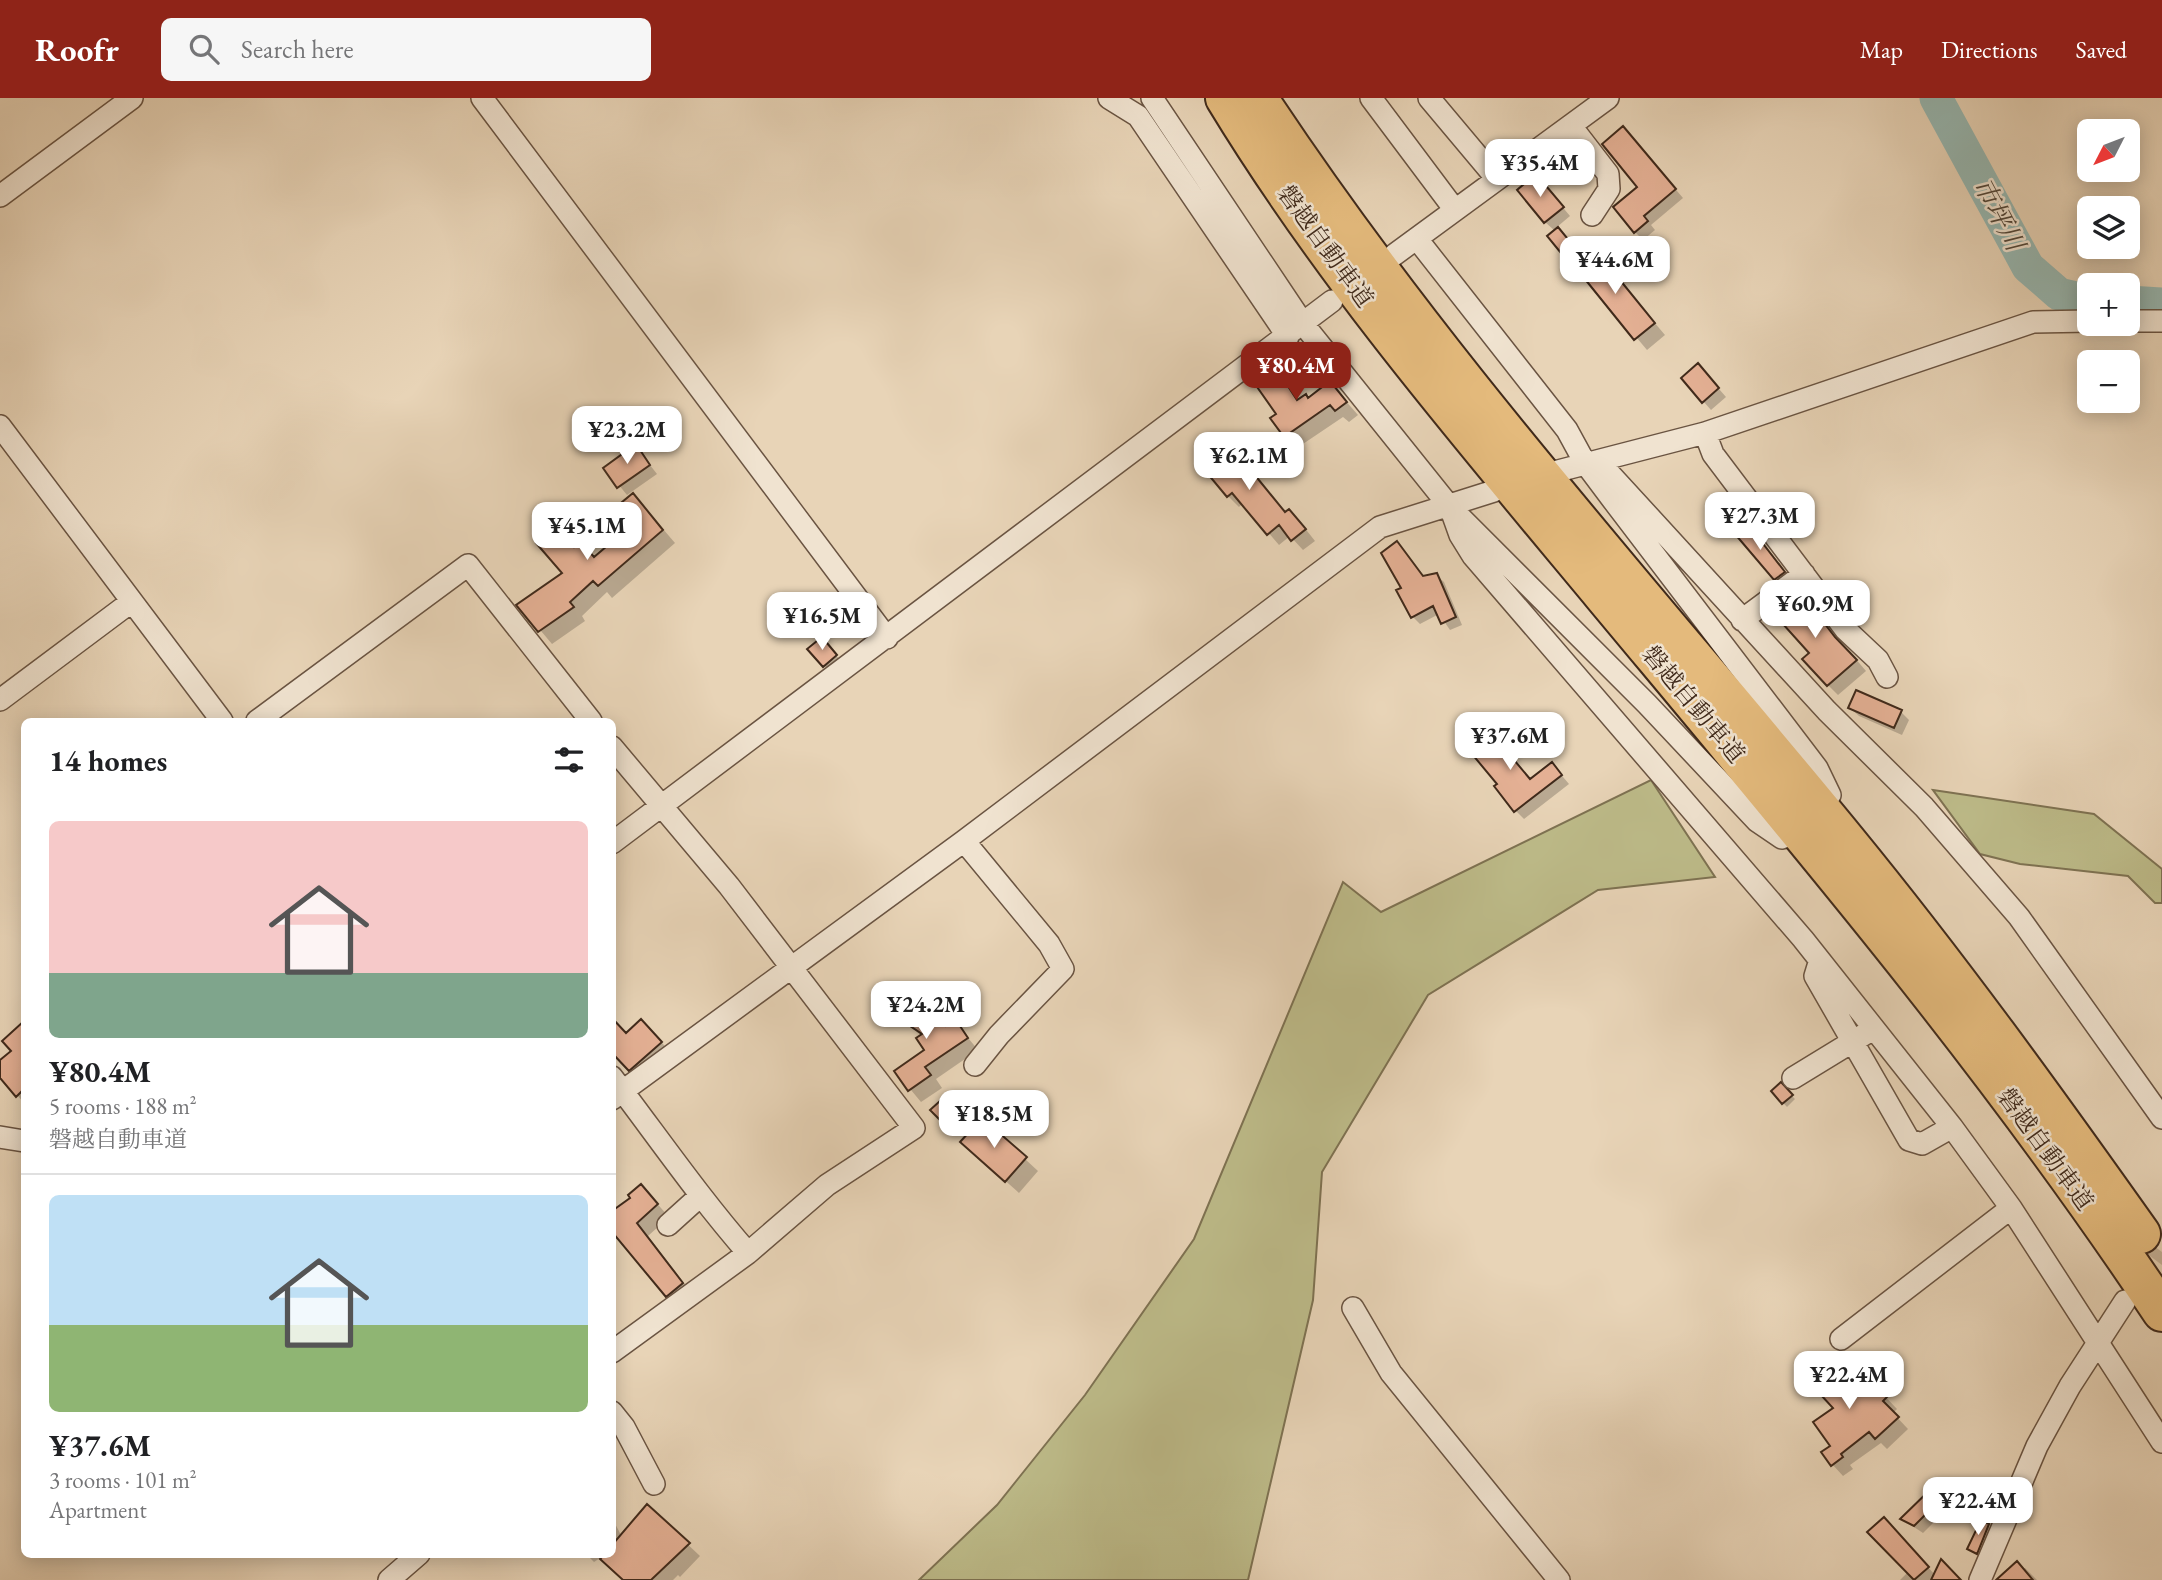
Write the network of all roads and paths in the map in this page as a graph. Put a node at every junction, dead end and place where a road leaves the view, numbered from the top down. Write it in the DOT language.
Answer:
graph roads {
  1 [pos="132,98"];
  2 [pos="482,98"];
  3 [pos="1109,98"];
  4 [pos="1152,98"];
  5 [pos="1225,98"];
  6 [pos="1258,98"];
  7 [pos="1371,98"];
  8 [pos="1429,98"];
  9 [pos="1608,98"];
  10 [pos="1571,126"];
  11 [pos="1497,178"];
  12 [pos="0,196"];
  13 [pos="1455,211"];
  14 [pos="1591,215"];
  15 [pos="1417,239"];
  16 [pos="1394,255"];
  17 [pos="1332,301"];
  18 [pos="2077,321"];
  19 [pos="2140,321"];
  20 [pos="2162,321"];
  21 [pos="1296,331"];
  22 [pos="0,426"];
  23 [pos="1705,433"];
  24 [pos="1585,463"];
  25 [pos="1558,471"];
  26 [pos="1494,491"];
  27 [pos="1450,507"];
  28 [pos="1804,574"];
  29 [pos="131,602"];
  30 [pos="1742,620"];
  31 [pos="887,638"];
  32 [pos="1887,677"];
  33 [pos="0,700"];
  34 [pos="220,718"];
  35 [pos="261,718"];
  36 [pos="589,718"];
  37 [pos="616,752"];
  38 [pos="1830,795"];
  39 [pos="660,807"];
  40 [pos="1782,838"];
  41 [pos="616,840"];
  42 [pos="964,841"];
  43 [pos="1820,961"];
  44 [pos="791,970"];
  45 [pos="1873,1030"];
  46 [pos="1853,1041"];
  47 [pos="975,1065"];
  48 [pos="1793,1078"];
  49 [pos="616,1089"];
  50 [pos="2162,1118"];
  51 [pos="1952,1126"];
  52 [pos="0,1138"];
  53 [pos="21,1141"];
  54 [pos="699,1197"];
  55 [pos="2011,1208"];
  56 [pos="668,1224"];
  57 [pos="748,1252"];
  58 [pos="2162,1265"];
  59 [pos="2126,1301"];
  60 [pos="1353,1308"];
  61 [pos="2162,1312"];
  62 [pos="1841,1339"];
  63 [pos="2100,1342"];
  64 [pos="616,1349"];
  65 [pos="616,1419"];
  66 [pos="2162,1442"];
  67 [pos="654,1484"];
  68 [pos="414,1558"];
  69 [pos="389,1580"];
  70 [pos="1559,1580"];
  71 [pos="1980,1580"];
  1 -- 12 [label="street"];
  2 -- 31 [label="street"];
  3 -- 21 [label="street"];
  4 -- 21 [label="street"];
  5 -- 61 [label="highway, 磐越自動車道"];
  6 -- 58 [label="highway, 磐越自動車道"];
  7 -- 13 [label="street"];
  8 -- 11 [label="street"];
  9 -- 10 [label="street"];
  10 -- 11 [label="street"];
  10 -- 14 [label="street"];
  11 -- 13 [label="street"];
  13 -- 15 [label="street"];
  15 -- 16 [label="street"];
  15 -- 24 [label="street"];
  17 -- 21 [label="street"];
  18 -- 23 [label="street"];
  19 -- 20 [label="street"];
  21 -- 27 [label="street"];
  21 -- 31 [label="street"];
  22 -- 29 [label="street"];
  23 -- 24 [label="street"];
  23 -- 28 [label="street"];
  24 -- 25 [label="street"];
  24 -- 30 [label="street"];
  24 -- 38 [label="street"];
  26 -- 27 [label="street"];
  27 -- 40 [label="street"];
  27 -- 42 [label="street"];
  27 -- 43 [label="street"];
  28 -- 30 [label="street"];
  28 -- 32 [label="street"];
  29 -- 33 [label="street"];
  29 -- 34 [label="street"];
  30 -- 50 [label="street"];
  31 -- 39 [label="street"];
  35 -- 36 [label="street"];
  37 -- 39 [label="street"];
  39 -- 41 [label="street"];
  39 -- 44 [label="street"];
  42 -- 44 [label="street"];
  42 -- 47 [label="street"];
  43 -- 45 [label="street"];
  43 -- 46 [label="street"];
  44 -- 49 [label="street"];
  44 -- 57 [label="street"];
  45 -- 46 [label="street"];
  45 -- 51 [label="street"];
  46 -- 48 [label="street"];
  46 -- 51 [label="street"];
  49 -- 54 [label="street"];
  51 -- 55 [label="street"];
  52 -- 53 [label="street"];
  54 -- 56 [label="street"];
  54 -- 57 [label="street"];
  55 -- 62 [label="street"];
  55 -- 63 [label="street"];
  57 -- 64 [label="street"];
  59 -- 63 [label="street"];
  60 -- 70 [label="street"];
  63 -- 66 [label="street"];
  63 -- 71 [label="street"];
  65 -- 67 [label="street"];
  68 -- 69 [label="street"];
}
